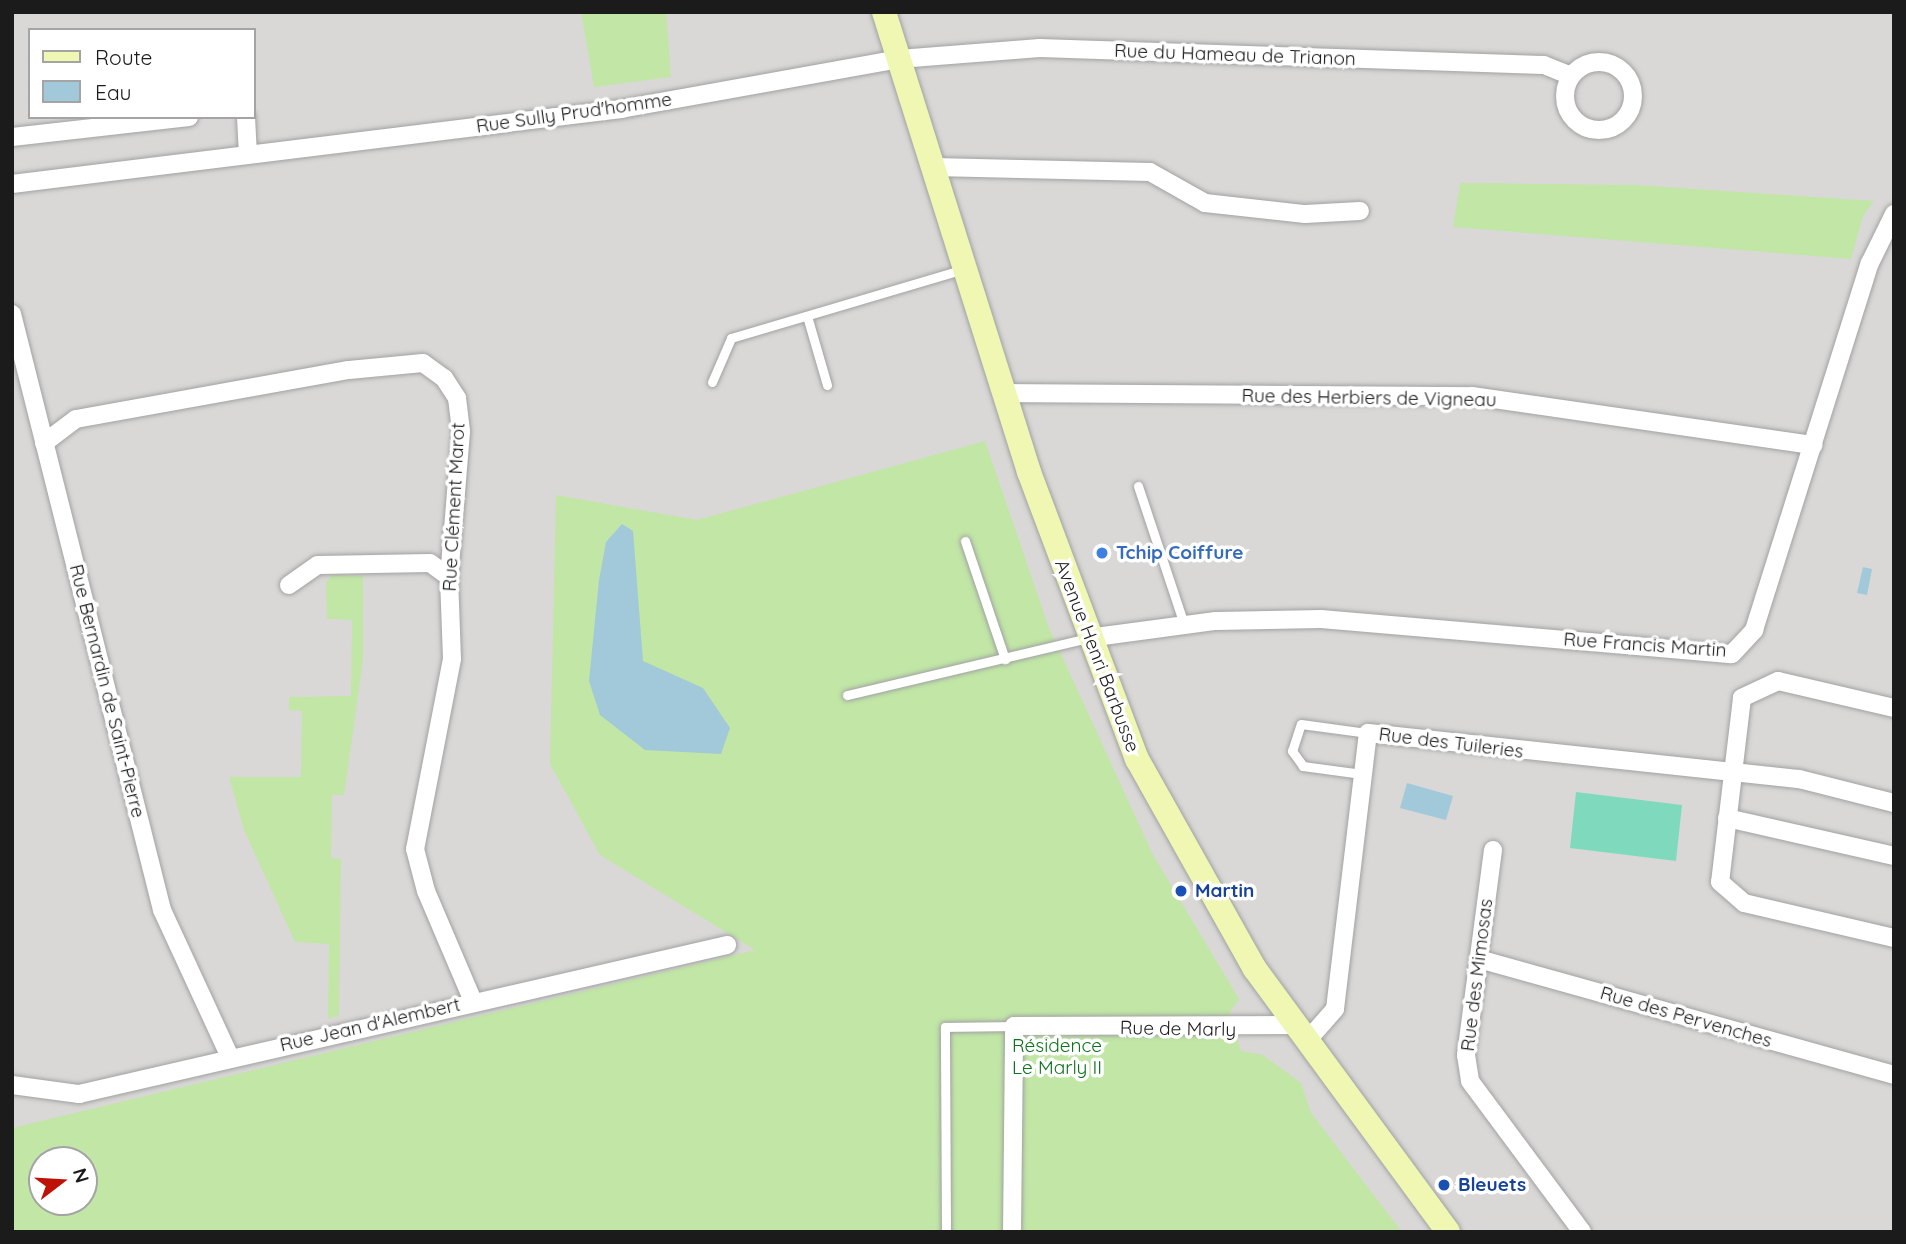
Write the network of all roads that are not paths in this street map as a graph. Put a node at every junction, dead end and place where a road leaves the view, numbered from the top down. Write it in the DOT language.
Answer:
graph roads {
  1 [pos="884,12"];
  2 [pos="899,60"];
  3 [pos="1571,76"];
  4 [pos="172,119"];
  5 [pos="246,119"];
  6 [pos="12,137"];
  7 [pos="248,152"];
  8 [pos="934,167"];
  9 [pos="12,184"];
  10 [pos="1360,211"];
  11 [pos="1894,214"];
  12 [pos="965,268"];
  13 [pos="12,314"];
  14 [pos="807,316"];
  15 [pos="712,382"];
  16 [pos="827,385"];
  17 [pos="1005,393"];
  18 [pos="44,443"];
  19 [pos="1813,445"];
  20 [pos="1138,486"];
  21 [pos="965,541"];
  22 [pos="449,577"];
  23 [pos="289,585"];
  24 [pos="1184,624"];
  25 [pos="1088,638"];
  26 [pos="1005,659"];
  27 [pos="847,695"];
  28 [pos="1894,708"];
  29 [pos="1368,733"];
  30 [pos="1362,775"];
  31 [pos="1729,776"];
  32 [pos="1894,803"];
  33 [pos="1727,818"];
  34 [pos="1493,850"];
  35 [pos="1894,856"];
  36 [pos="1894,938"];
  37 [pos="727,945"];
  38 [pos="1479,959"];
  39 [pos="472,1001"];
  40 [pos="1014,1026"];
  41 [pos="1301,1033"];
  42 [pos="230,1057"];
  43 [pos="1894,1075"];
  44 [pos="12,1085"];
  45 [pos="946,1232"];
  46 [pos="1012,1232"];
  47 [pos="1448,1232"];
  48 [pos="1582,1232"];
  1 -- 2 [label="street, Avenue Henri Barbusse"];
  2 -- 3 [label="street, Rue du Hameau de Trianon"];
  2 -- 7 [label="street, Rue Sully Prud'homme"];
  2 -- 8 [label="street, Avenue Henri Barbusse"];
  4 -- 6 [label="street"];
  5 -- 7 [label="street"];
  7 -- 9 [label="street, Rue Sully Prud'homme"];
  8 -- 10 [label="street"];
  8 -- 12 [label="street, Avenue Henri Barbusse"];
  11 -- 19 [label="street, Rue Francis Martin"];
  12 -- 14 [label="lane"];
  12 -- 17 [label="street, Avenue Henri Barbusse"];
  13 -- 18 [label="street, Rue Bernardin de Saint-Pierre"];
  14 -- 15 [label="lane"];
  14 -- 16 [label="lane"];
  17 -- 19 [label="street, Rue des Herbiers de Vigneau"];
  17 -- 25 [label="street, Avenue Henri Barbusse"];
  18 -- 22 [label="street, Rue Clément Marot"];
  18 -- 42 [label="street, Rue Bernardin de Saint-Pierre"];
  19 -- 24 [label="street, Rue Francis Martin"];
  20 -- 24 [label="lane"];
  21 -- 26 [label="lane"];
  22 -- 23 [label="street"];
  22 -- 39 [label="street, Rue Clément Marot"];
  24 -- 25 [label="street, Rue Francis Martin"];
  25 -- 26 [label="lane"];
  25 -- 41 [label="street, Avenue Henri Barbusse"];
  26 -- 27 [label="lane"];
  28 -- 31 [label="street"];
  29 -- 30 [label="street, Rue des Tuileries"];
  29 -- 30 [label="lane"];
  29 -- 31 [label="street, Rue des Tuileries"];
  30 -- 41 [label="street, Rue des Tuileries"];
  31 -- 32 [label="street, Rue des Tuileries"];
  31 -- 33 [label="street"];
  33 -- 35 [label="street"];
  33 -- 36 [label="street"];
  34 -- 38 [label="street, Rue des Mimosas"];
  37 -- 39 [label="street, Rue Jean d'Alembert"];
  38 -- 43 [label="street, Rue des Pervenches"];
  38 -- 48 [label="street, Rue des Mimosas"];
  39 -- 42 [label="street, Rue Jean d'Alembert"];
  40 -- 41 [label="street, Rue de Marly"];
  40 -- 45 [label="lane"];
  40 -- 46 [label="street"];
  41 -- 47 [label="street, Avenue Henri Barbusse"];
  42 -- 44 [label="street, Rue Jean d'Alembert"];
}
